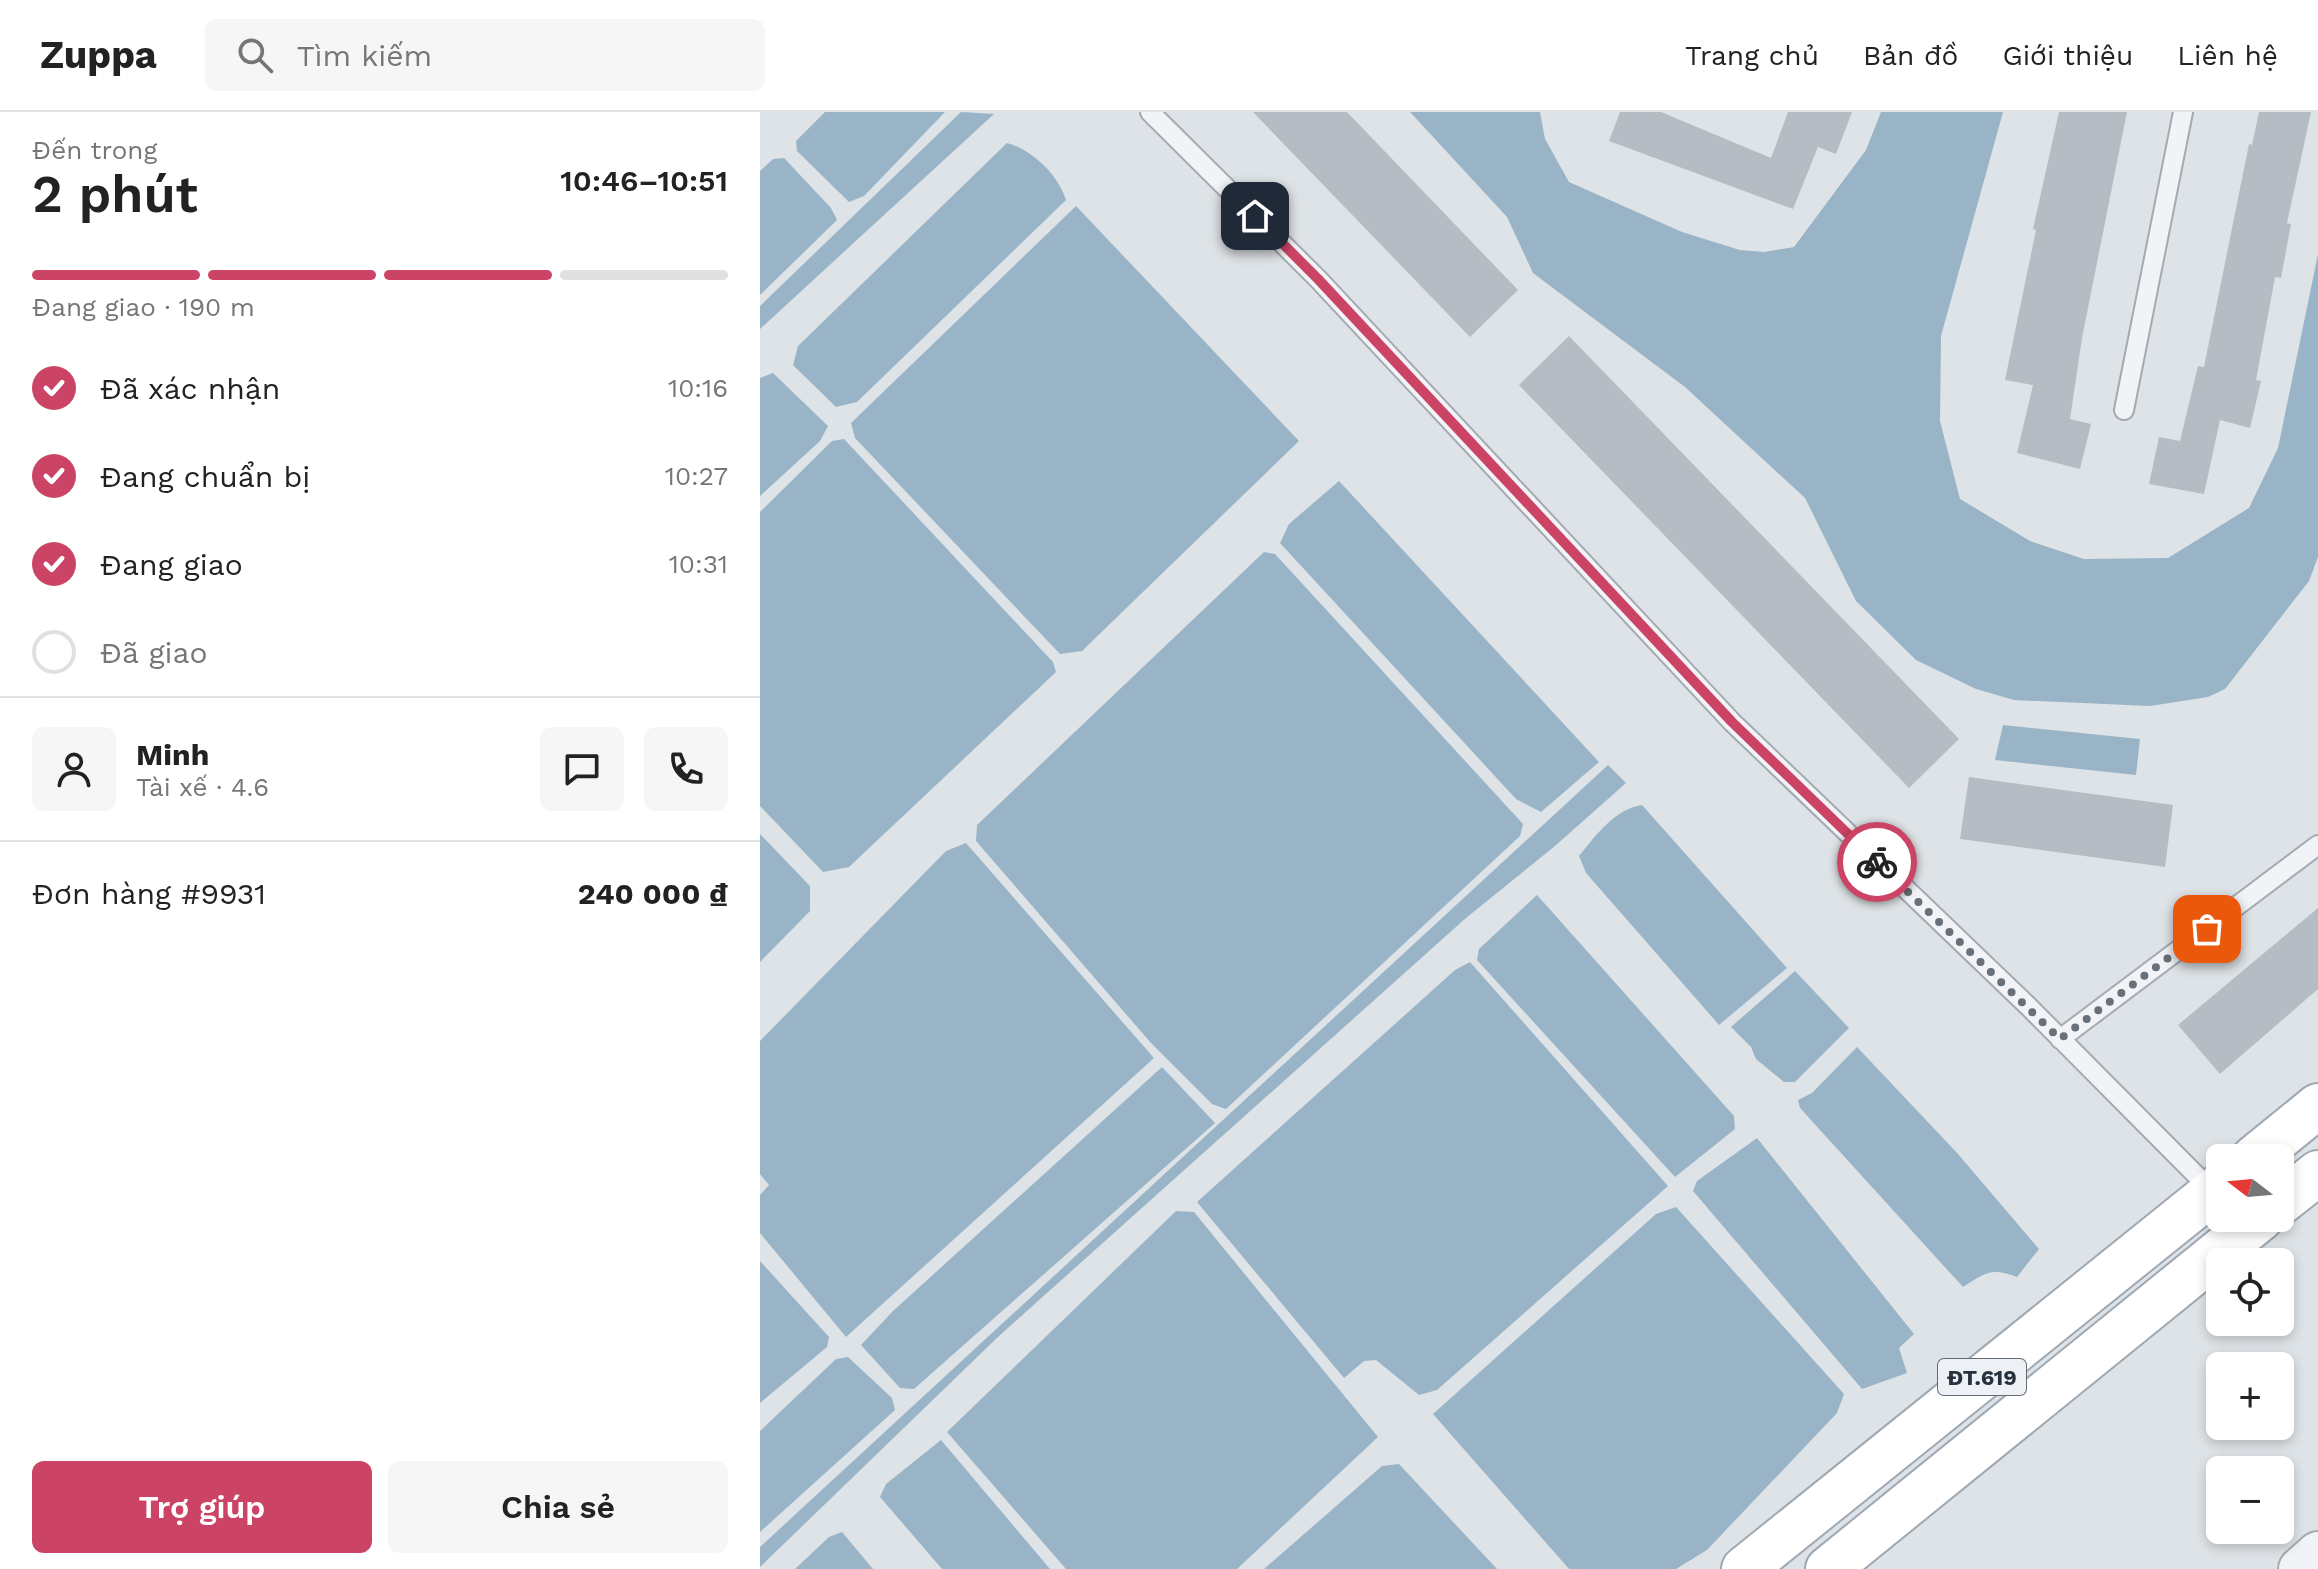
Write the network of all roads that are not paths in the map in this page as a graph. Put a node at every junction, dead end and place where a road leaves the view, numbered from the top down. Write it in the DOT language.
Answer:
graph roads {
  1 [pos="1150,112"];
  2 [pos="2183,112"];
  3 [pos="2124,410"];
  4 [pos="2318,845"];
  5 [pos="2060,1039"];
  6 [pos="2318,1106"];
  7 [pos="2271,1144"];
  8 [pos="2318,1173"];
  9 [pos="2206,1179"];
  10 [pos="2294,1192"];
  11 [pos="2206,1197"];
  12 [pos="2244,1232"];
  13 [pos="2318,1553"];
  14 [pos="1744,1569"];
  15 [pos="1828,1569"];
  16 [pos="2300,1569"];
  1 -- 5 [label="lane"];
  2 -- 3 [label="lane"];
  4 -- 5 [label="lane"];
  5 -- 9 [label="lane"];
  6 -- 7 [label="main road"];
  8 -- 10 [label="main road"];
  11 -- 14 [label="main road, ĐT.619"];
  12 -- 15 [label="main road, ĐT.619"];
  13 -- 16 [label="street"];
}
